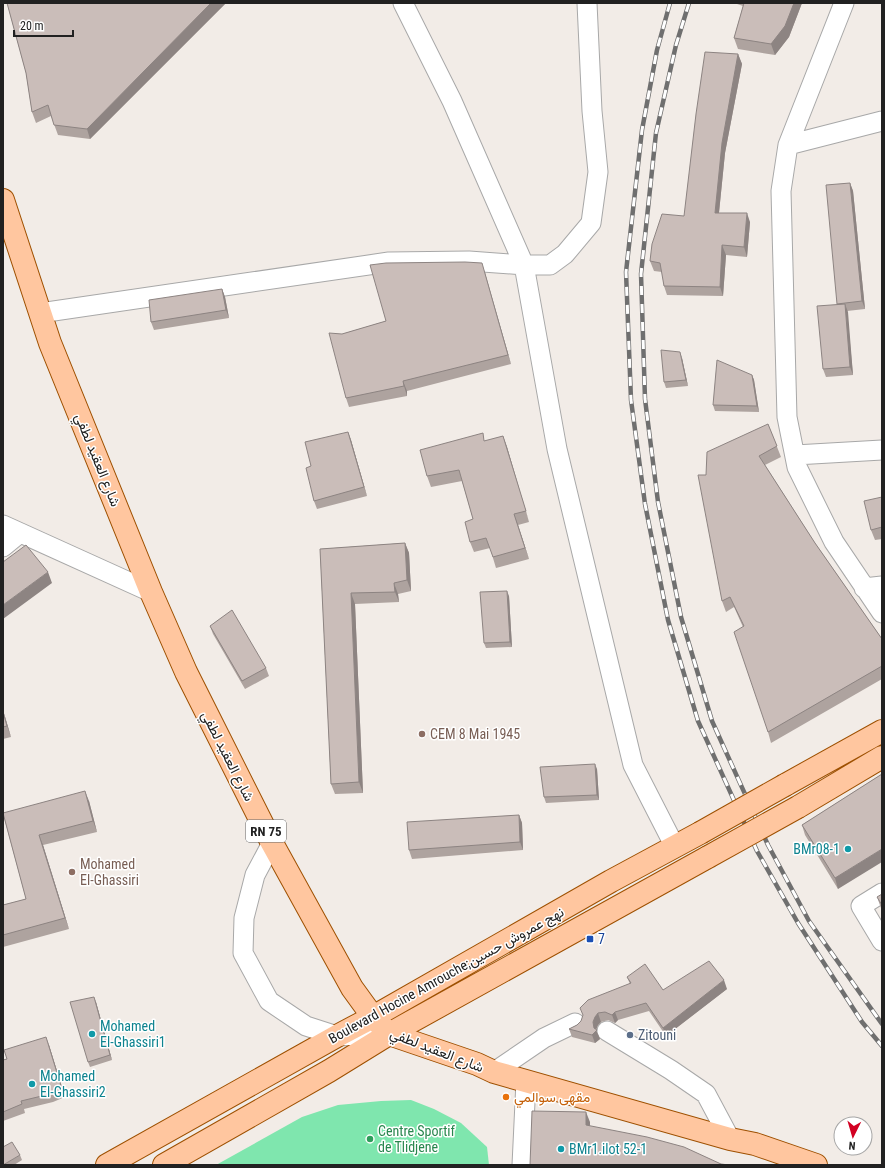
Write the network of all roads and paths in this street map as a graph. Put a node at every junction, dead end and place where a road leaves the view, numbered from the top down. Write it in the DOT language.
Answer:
graph roads {
  1 [pos="402,3"];
  2 [pos="587,3"];
  3 [pos="844,3"];
  4 [pos="882,121"];
  5 [pos="788,145"];
  6 [pos="3,200"];
  7 [pos="524,265"];
  8 [pos="40,313"];
  9 [pos="882,450"];
  10 [pos="795,455"];
  11 [pos="3,525"];
  12 [pos="20,533"];
  13 [pos="3,547"];
  14 [pos="873,587"];
  15 [pos="151,592"];
  16 [pos="882,613"];
  17 [pos="882,731"];
  18 [pos="882,757"];
  19 [pos="272,843"];
  20 [pos="675,847"];
  21 [pos="882,894"];
  22 [pos="882,941"];
  23 [pos="373,1017"];
  24 [pos="575,1023"];
  25 [pos="607,1031"];
  26 [pos="389,1034"];
  27 [pos="337,1036"];
  28 [pos="494,1072"];
  29 [pos="526,1081"];
  30 [pos="730,1139"];
  31 [pos="107,1165"];
  32 [pos="164,1165"];
  33 [pos="522,1165"];
  34 [pos="816,1165"];
  1 -- 7 [label="street"];
  2 -- 7 [label="street"];
  3 -- 5 [label="street"];
  4 -- 5 [label="street"];
  5 -- 10 [label="street"];
  6 -- 8 [label="main road, شارع العقيد لطفي / RN 75"];
  7 -- 8 [label="street"];
  7 -- 20 [label="street"];
  8 -- 15 [label="main road, شارع العقيد لطفي / RN 75"];
  9 -- 10 [label="street"];
  10 -- 14 [label="street"];
  11 -- 12 [label="street"];
  12 -- 13 [label="street"];
  12 -- 15 [label="street"];
  14 -- 16 [label="street"];
  15 -- 19 [label="main road, شارع العقيد لطفي / RN 75"];
  17 -- 20 [label="main road, Boulevard Hocine Amrouche;نهج عمروش حسين, bridge"];
  18 -- 26 [label="main road, Boulevard Hocine Amrouche;نهج عمروش حسين, bridge"];
  19 -- 23 [label="main road, شارع العقيد لطفي / RN 75"];
  19 -- 27 [label="street"];
  20 -- 23 [label="main road, Boulevard Hocine Amrouche;نهج عمروش حسين"];
  21 -- 22 [label="street"];
  23 -- 26 [label="main road, شارع العقيد لطفي / RN 75"];
  23 -- 27 [label="main road, Boulevard Hocine Amrouche;نهج عمروش حسين"];
  24 -- 28 [label="street"];
  25 -- 30 [label="street"];
  26 -- 27 [label="street"];
  26 -- 28 [label="main road, شارع العقيد لطفي / RN 75"];
  26 -- 32 [label="main road, Boulevard Hocine Amrouche;نهج عمروش حسين"];
  27 -- 31 [label="main road, Boulevard Hocine Amrouche;نهج عمروش حسين"];
  28 -- 29 [label="main road, شارع العقيد لطفي / RN 75"];
  29 -- 30 [label="main road, شارع العقيد لطفي / RN 75"];
  29 -- 33 [label="street"];
  30 -- 34 [label="main road, شارع العقيد لطفي / RN 75"];
}
